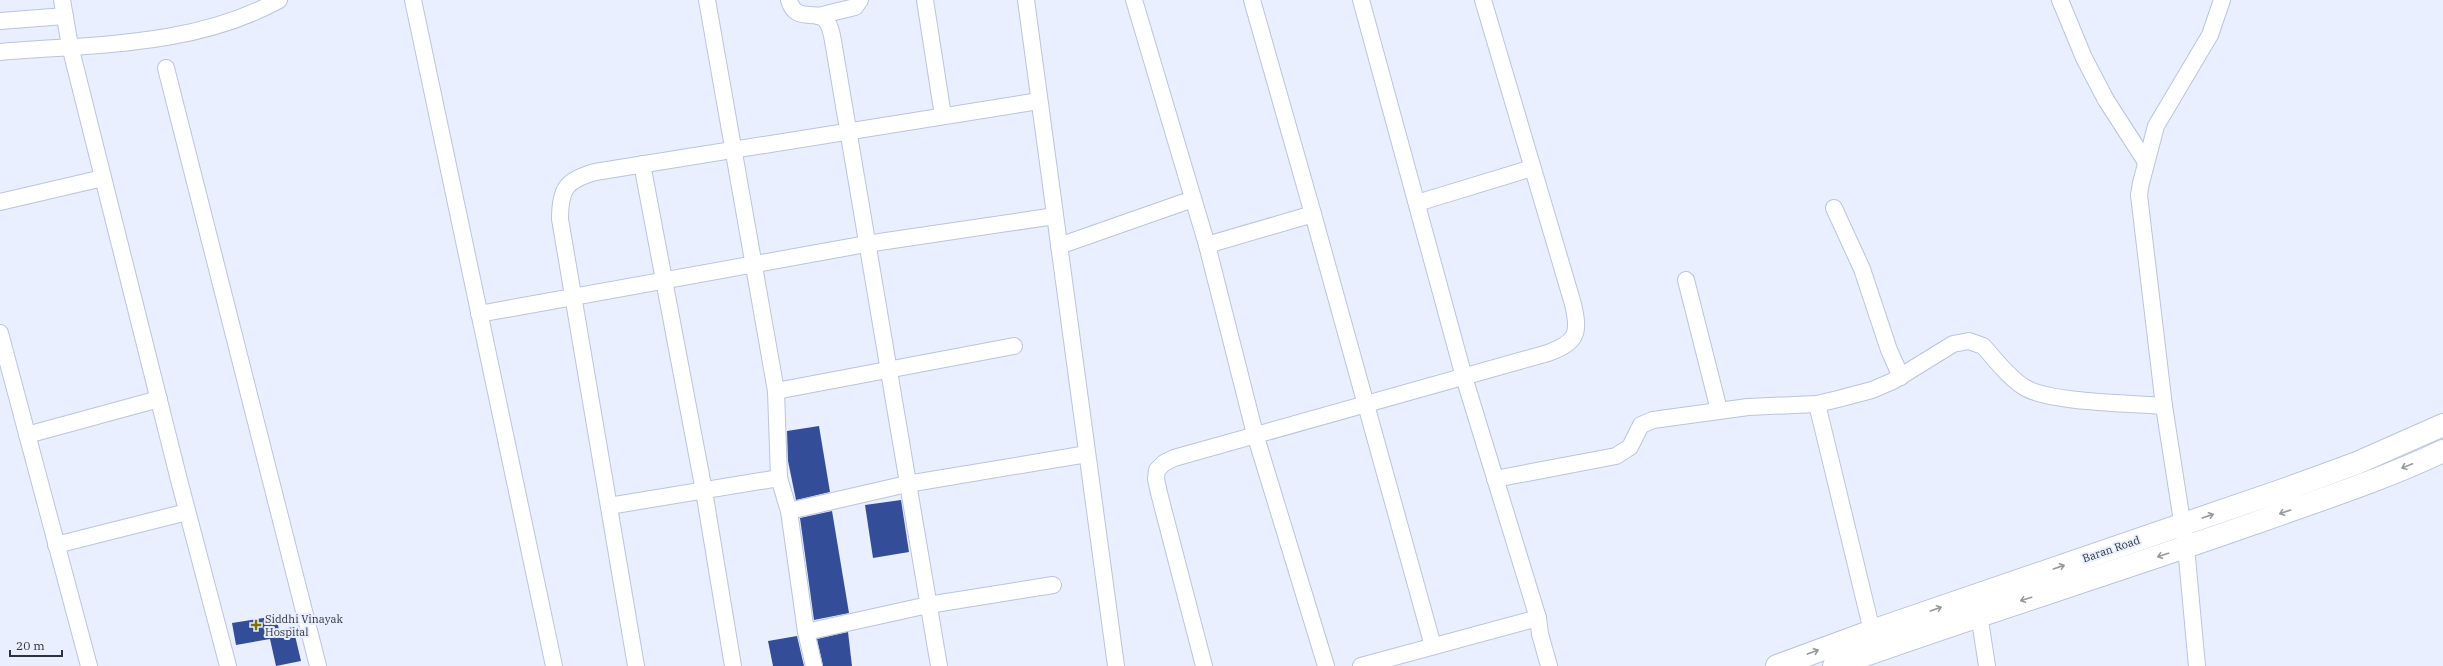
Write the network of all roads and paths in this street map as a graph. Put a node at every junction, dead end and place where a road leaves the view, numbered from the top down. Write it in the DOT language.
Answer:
graph roads {
  1 [pos="62,0"];
  2 [pos="279,0"];
  3 [pos="413,0"];
  4 [pos="707,0"];
  5 [pos="789,0"];
  6 [pos="860,0"];
  7 [pos="925,0"];
  8 [pos="1026,0"];
  9 [pos="1134,0"];
  10 [pos="1252,0"];
  11 [pos="1361,0"];
  12 [pos="1483,0"];
  13 [pos="2060,0"];
  14 [pos="2222,0"];
  15 [pos="65,16"];
  16 [pos="818,16"];
  17 [pos="0,21"];
  18 [pos="70,46"];
  19 [pos="0,52"];
  20 [pos="166,68"];
  21 [pos="1039,102"];
  22 [pos="943,116"];
  23 [pos="848,132"];
  24 [pos="732,150"];
  25 [pos="2146,162"];
  26 [pos="642,164"];
  27 [pos="1532,168"];
  28 [pos="103,178"];
  29 [pos="1193,199"];
  30 [pos="0,202"];
  31 [pos="1417,202"];
  32 [pos="1834,208"];
  33 [pos="1313,214"];
  34 [pos="1055,216"];
  35 [pos="866,244"];
  36 [pos="1207,245"];
  37 [pos="1059,246"];
  38 [pos="754,264"];
  39 [pos="665,280"];
  40 [pos="1686,280"];
  41 [pos="572,298"];
  42 [pos="479,314"];
  43 [pos="0,333"];
  44 [pos="1014,346"];
  45 [pos="888,371"];
  46 [pos="1464,377"];
  47 [pos="1901,377"];
  48 [pos="776,391"];
  49 [pos="159,399"];
  50 [pos="1817,404"];
  51 [pos="1364,405"];
  52 [pos="2164,406"];
  53 [pos="1718,410"];
  54 [pos="2443,425"];
  55 [pos="1255,434"];
  56 [pos="27,435"];
  57 [pos="2443,451"];
  58 [pos="1087,454"];
  59 [pos="779,478"];
  60 [pos="1495,479"];
  61 [pos="907,484"];
  62 [pos="704,490"];
  63 [pos="610,506"];
  64 [pos="789,511"];
  65 [pos="187,512"];
  66 [pos="2184,524"];
  67 [pos="56,545"];
  68 [pos="2186,547"];
  69 [pos="1053,585"];
  70 [pos="928,605"];
  71 [pos="1979,614"];
  72 [pos="1538,618"];
  73 [pos="1872,631"];
  74 [pos="806,632"];
  75 [pos="1432,646"];
  76 [pos="1859,662"];
  77 [pos="88,666"];
  78 [pos="228,666"];
  79 [pos="318,666"];
  80 [pos="554,666"];
  81 [pos="636,666"];
  82 [pos="733,666"];
  83 [pos="814,666"];
  84 [pos="939,666"];
  85 [pos="1116,666"];
  86 [pos="1204,666"];
  87 [pos="1326,666"];
  88 [pos="1361,666"];
  89 [pos="1549,666"];
  90 [pos="1777,666"];
  91 [pos="1834,666"];
  92 [pos="1987,666"];
  93 [pos="2197,666"];
  1 -- 15 [label="street"];
  2 -- 18 [label="street"];
  3 -- 42 [label="street"];
  4 -- 24 [label="street"];
  5 -- 16 [label="street"];
  6 -- 16 [label="street"];
  7 -- 22 [label="street"];
  8 -- 21 [label="street"];
  9 -- 29 [label="street"];
  10 -- 33 [label="street"];
  11 -- 31 [label="street"];
  12 -- 27 [label="street"];
  13 -- 25 [label="street"];
  14 -- 25 [label="street"];
  15 -- 17 [label="street"];
  15 -- 18 [label="street"];
  16 -- 23 [label="street"];
  18 -- 19 [label="street"];
  18 -- 28 [label="street"];
  20 -- 79 [label="street"];
  21 -- 22 [label="street"];
  21 -- 34 [label="street"];
  22 -- 23 [label="street"];
  23 -- 24 [label="street"];
  23 -- 35 [label="street"];
  24 -- 26 [label="street"];
  24 -- 38 [label="street"];
  25 -- 52 [label="street"];
  26 -- 39 [label="street"];
  26 -- 41 [label="street"];
  27 -- 31 [label="street"];
  27 -- 46 [label="street"];
  28 -- 30 [label="street"];
  28 -- 49 [label="street"];
  29 -- 36 [label="street"];
  29 -- 37 [label="street"];
  31 -- 46 [label="street"];
  32 -- 47 [label="street"];
  33 -- 36 [label="street"];
  33 -- 51 [label="street"];
  34 -- 35 [label="street"];
  34 -- 37 [label="street"];
  35 -- 38 [label="street"];
  35 -- 45 [label="street"];
  36 -- 55 [label="street"];
  37 -- 58 [label="street"];
  38 -- 39 [label="street"];
  38 -- 48 [label="street"];
  39 -- 41 [label="street"];
  39 -- 62 [label="street"];
  40 -- 53 [label="street"];
  41 -- 42 [label="street"];
  41 -- 63 [label="street"];
  42 -- 80 [label="street"];
  43 -- 56 [label="street"];
  44 -- 45 [label="street"];
  45 -- 48 [label="street"];
  45 -- 61 [label="street"];
  46 -- 51 [label="street"];
  46 -- 60 [label="street"];
  47 -- 50 [label="street"];
  47 -- 52 [label="street"];
  48 -- 59 [label="street"];
  49 -- 56 [label="street"];
  49 -- 65 [label="street"];
  50 -- 53 [label="street"];
  50 -- 73 [label="street"];
  51 -- 55 [label="street"];
  51 -- 75 [label="street"];
  52 -- 66 [label="street"];
  53 -- 60 [label="street"];
  66 -- 54 [label="main road, Baran Road, one-way"];
  55 -- 86 [label="street"];
  55 -- 87 [label="street"];
  56 -- 67 [label="street"];
  57 -- 68 [label="main road, Baran Road, one-way"];
  58 -- 61 [label="street"];
  58 -- 85 [label="street"];
  59 -- 62 [label="street"];
  59 -- 64 [label="street"];
  60 -- 72 [label="street"];
  61 -- 64 [label="street"];
  61 -- 70 [label="street"];
  62 -- 63 [label="street"];
  62 -- 82 [label="street"];
  63 -- 81 [label="street"];
  64 -- 74 [label="street"];
  65 -- 67 [label="street"];
  65 -- 78 [label="street"];
  66 -- 68 [label="street"];
  73 -- 66 [label="main road, Baran Road, one-way"];
  67 -- 77 [label="street"];
  68 -- 71 [label="main road, Baran Road, one-way"];
  68 -- 93 [label="street"];
  69 -- 70 [label="street"];
  70 -- 74 [label="street"];
  70 -- 84 [label="street"];
  71 -- 76 [label="main road, Baran Road"];
  71 -- 92 [label="street"];
  72 -- 75 [label="street"];
  72 -- 89 [label="street"];
  90 -- 73 [label="main road, Baran Road, one-way"];
  74 -- 83 [label="street"];
  75 -- 88 [label="street"];
  76 -- 91 [label="main road, Baran Road"];
}
